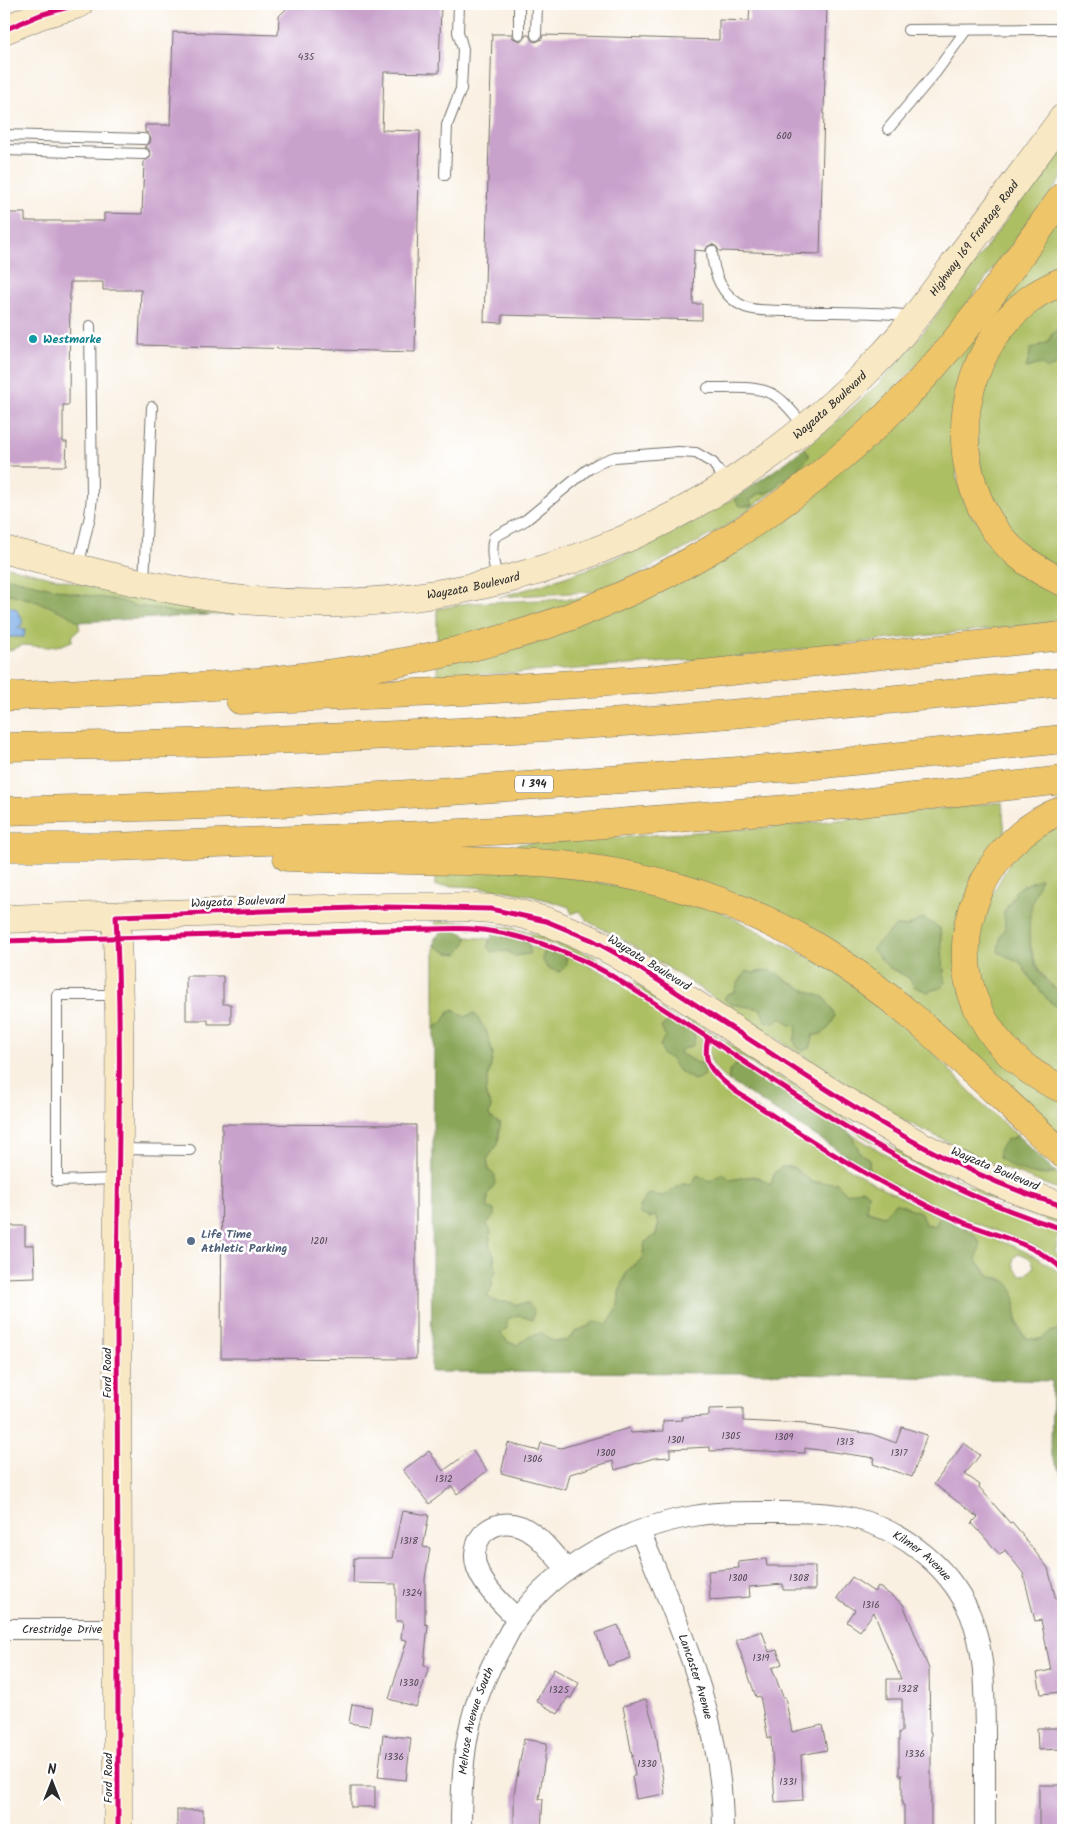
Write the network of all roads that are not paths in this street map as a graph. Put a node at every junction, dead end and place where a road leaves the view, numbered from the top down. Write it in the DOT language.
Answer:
graph roads {
  1 [pos="79,4"];
  2 [pos="459,4"];
  3 [pos="519,4"];
  4 [pos="537,4"];
  5 [pos="1063,29"];
  6 [pos="4,30"];
  7 [pos="908,30"];
  8 [pos="966,30"];
  9 [pos="518,34"];
  10 [pos="536,35"];
  11 [pos="1063,118"];
  12 [pos="888,129"];
  13 [pos="4,135"];
  14 [pos="144,139"];
  15 [pos="4,150"];
  16 [pos="144,154"];
  17 [pos="445,175"];
  18 [pos="1063,196"];
  19 [pos="712,251"];
  20 [pos="1063,281"];
  21 [pos="914,317"];
  22 [pos="90,326"];
  23 [pos="882,356"];
  24 [pos="708,388"];
  25 [pos="152,407"];
  26 [pos="805,428"];
  27 [pos="728,484"];
  28 [pos="4,550"];
  29 [pos="77,568"];
  30 [pos="498,582"];
  31 [pos="1063,582"];
  32 [pos="144,583"];
  33 [pos="1063,636"];
  34 [pos="1063,682"];
  35 [pos="4,697"];
  36 [pos="4,706"];
  37 [pos="1063,739"];
  38 [pos="4,747"];
  39 [pos="1063,780"];
  40 [pos="1063,810"];
  41 [pos="4,811"];
  42 [pos="4,847"];
  43 [pos="113,847"];
  44 [pos="116,916"];
  45 [pos="4,919"];
  46 [pos="118,995"];
  47 [pos="1063,1090"];
  48 [pos="118,1149"];
  49 [pos="190,1150"];
  50 [pos="1063,1154"];
  51 [pos="118,1179"];
  52 [pos="1063,1206"];
  53 [pos="640,1531"];
  54 [pos="567,1570"];
  55 [pos="517,1619"];
  56 [pos="4,1628"];
  57 [pos="119,1629"];
  58 [pos="118,1830"];
  59 [pos="461,1830"];
  60 [pos="723,1830"];
  61 [pos="985,1830"];
  1 -- 6 [label="street"];
  2 -- 17 [label="lane"];
  3 -- 9 [label="lane"];
  4 -- 10 [label="lane"];
  5 -- 8 [label="lane"];
  7 -- 8 [label="lane"];
  8 -- 12 [label="lane"];
  11 -- 21 [label="street, Highway 169 Frontage Road"];
  13 -- 14 [label="lane"];
  15 -- 16 [label="lane"];
  18 -- 35 [label="highway"];
  19 -- 21 [label="lane"];
  20 -- 31 [label="highway"];
  21 -- 23 [label="street, Highway 169 Frontage Road"];
  22 -- 29 [label="lane"];
  23 -- 26 [label="street, Wayzata Boulevard"];
  24 -- 26 [label="lane"];
  25 -- 32 [label="lane"];
  26 -- 27 [label="street, Wayzata Boulevard"];
  27 -- 30 [label="street, Wayzata Boulevard"];
  27 -- 30 [label="lane"];
  28 -- 29 [label="street, Wayzata Boulevard"];
  29 -- 32 [label="street, Wayzata Boulevard"];
  30 -- 32 [label="street, Wayzata Boulevard"];
  33 -- 36 [label="highway"];
  34 -- 38 [label="highway"];
  37 -- 41 [label="highway, I 394"];
  39 -- 43 [label="highway"];
  40 -- 47 [label="highway"];
  42 -- 43 [label="highway"];
  43 -- 50 [label="highway"];
  44 -- 45 [label="street, Wayzata Boulevard"];
  44 -- 46 [label="street, Ford Road"];
  44 -- 52 [label="street, Wayzata Boulevard"];
  46 -- 48 [label="street, Ford Road"];
  46 -- 51 [label="lane"];
  48 -- 49 [label="lane"];
  48 -- 51 [label="street, Ford Road"];
  51 -- 57 [label="street, Ford Road"];
  53 -- 54 [label="street, Melrose Avenue South"];
  53 -- 60 [label="street, Lancaster Avenue"];
  53 -- 61 [label="street, Kilmer Avenue"];
  54 -- 55 [label="street, Melrose Avenue South"];
  54 -- 55 [label="street"];
  55 -- 59 [label="street, Melrose Avenue South"];
  56 -- 57 [label="street, Crestridge Drive"];
  57 -- 58 [label="street, Ford Road"];
}
